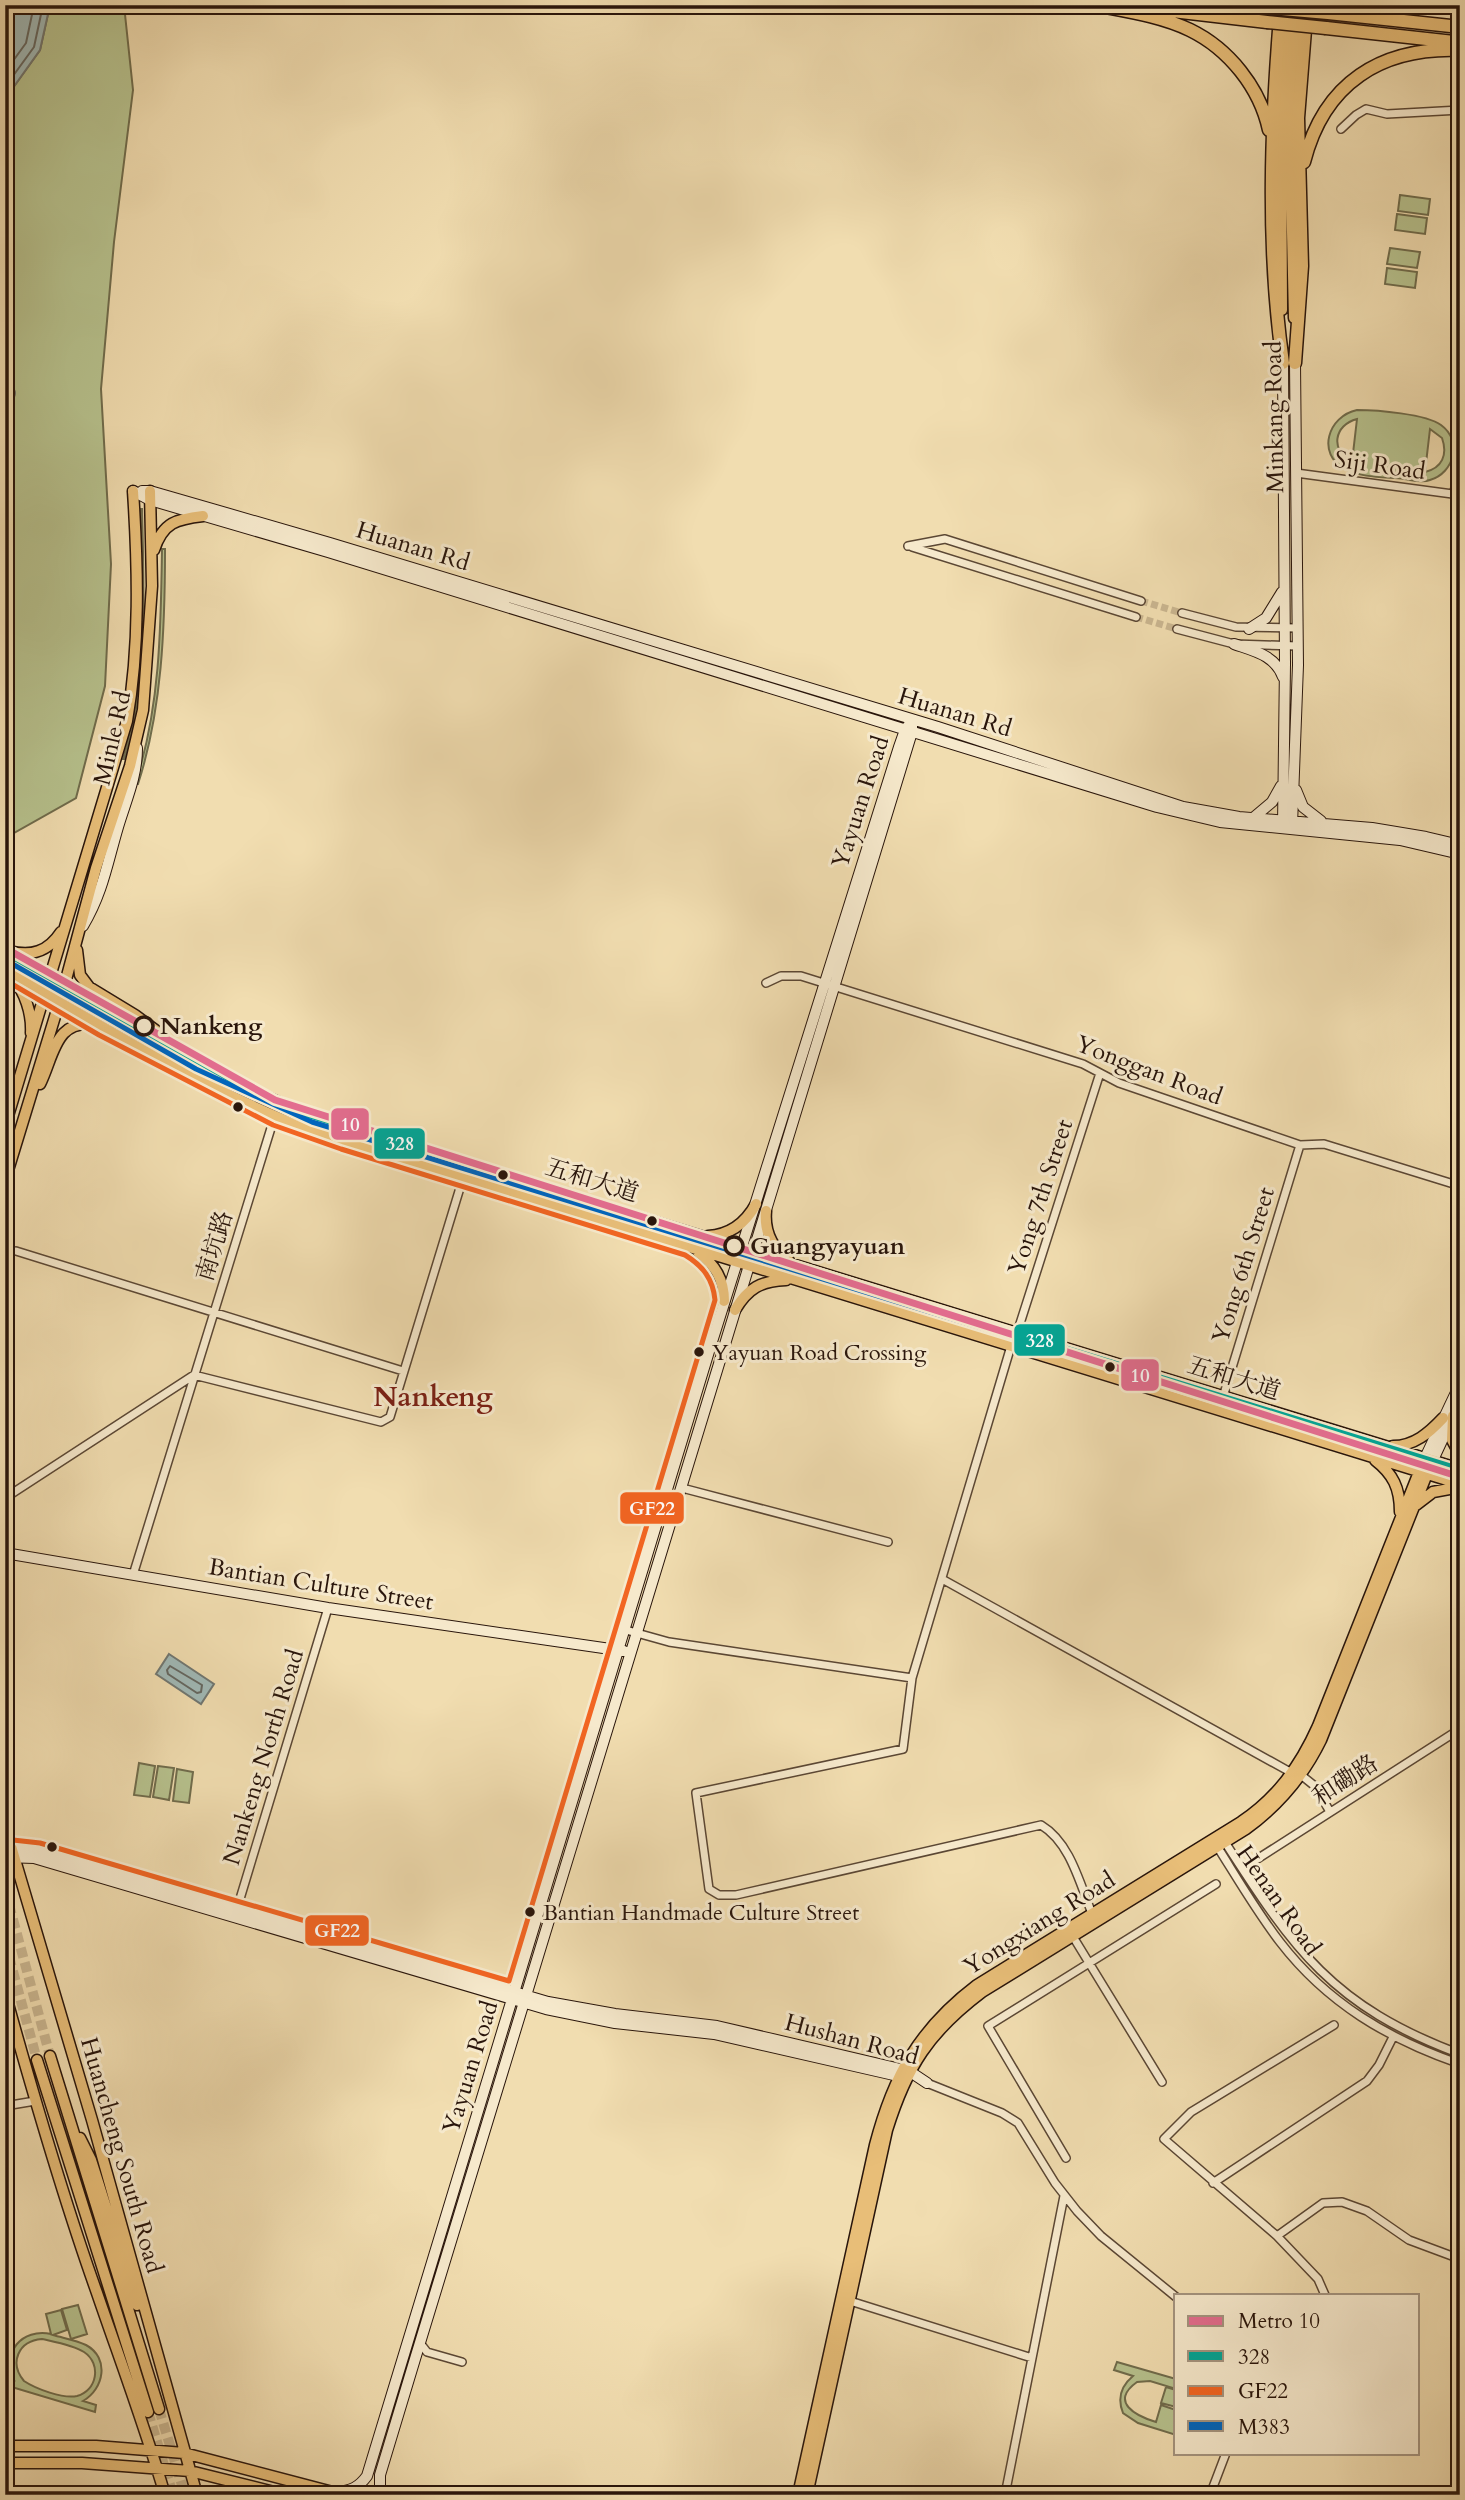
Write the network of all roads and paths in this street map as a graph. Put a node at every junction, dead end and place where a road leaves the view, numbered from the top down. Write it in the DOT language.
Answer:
graph roads {
  1 [pos="1095,5"];
  2 [pos="1127,5"];
  3 [pos="1237,5"];
  4 [pos="1288,5"];
  5 [pos="1297,5"];
  6 [pos="1307,5"];
  7 [pos="1275,7"];
  8 [pos="1460,27"];
  9 [pos="1460,43"];
  10 [pos="1460,50"];
  11 [pos="1460,110"];
  12 [pos="1341,129"];
  13 [pos="1273,169"];
  14 [pos="1300,186"];
  15 [pos="1289,363"];
  16 [pos="1284,436"];
  17 [pos="1295,436"];
  18 [pos="1460,454"];
  19 [pos="1296,473"];
  20 [pos="133,491"];
  21 [pos="1457,495"];
  22 [pos="150,496"];
  23 [pos="203,516"];
  24 [pos="151,559"];
  25 [pos="1284,589"];
  26 [pos="1142,601"];
  27 [pos="1182,613"];
  28 [pos="1136,617"];
  29 [pos="1297,628"];
  30 [pos="1177,629"];
  31 [pos="1250,629"];
  32 [pos="1284,629"];
  33 [pos="1234,644"];
  34 [pos="1284,646"];
  35 [pos="1297,646"];
  36 [pos="1285,685"];
  37 [pos="912,720"];
  38 [pos="909,731"];
  39 [pos="1284,779"];
  40 [pos="1294,784"];
  41 [pos="1252,818"];
  42 [pos="1328,824"];
  43 [pos="1287,825"];
  44 [pos="1460,845"];
  45 [pos="1460,854"];
  46 [pos="66,924"];
  47 [pos="78,935"];
  48 [pos="5,952"];
  49 [pos="5,970"];
  50 [pos="50,979"];
  51 [pos="766,983"];
  52 [pos="829,986"];
  53 [pos="64,987"];
  54 [pos="46,993"];
  55 [pos="59,1001"];
  56 [pos="103,1027"];
  57 [pos="30,1044"];
  58 [pos="195,1059"];
  59 [pos="1100,1073"];
  60 [pos="14,1098"];
  61 [pos="29,1103"];
  62 [pos="5,1126"];
  63 [pos="271,1128"];
  64 [pos="1300,1145"];
  65 [pos="463,1178"];
  66 [pos="5,1180"];
  67 [pos="1460,1186"];
  68 [pos="755,1205"];
  69 [pos="766,1211"];
  70 [pos="698,1234"];
  71 [pos="689,1247"];
  72 [pos="742,1248"];
  73 [pos="16,1251"];
  74 [pos="753,1252"];
  75 [pos="737,1262"];
  76 [pos="749,1266"];
  77 [pos="801,1267"];
  78 [pos="798,1281"];
  79 [pos="724,1301"];
  80 [pos="735,1310"];
  81 [pos="214,1313"];
  82 [pos="1017,1333"];
  83 [pos="1011,1346"];
  84 [pos="710,1348"];
  85 [pos="723,1352"];
  86 [pos="403,1371"];
  87 [pos="194,1375"];
  88 [pos="1460,1384"];
  89 [pos="1223,1397"];
  90 [pos="1460,1402"];
  91 [pos="1448,1417"];
  92 [pos="1369,1440"];
  93 [pos="1384,1444"];
  94 [pos="1365,1454"];
  95 [pos="1460,1454"];
  96 [pos="1429,1459"];
  97 [pos="1460,1469"];
  98 [pos="1423,1472"];
  99 [pos="1460,1485"];
  100 [pos="682,1488"];
  101 [pos="5,1498"];
  102 [pos="1411,1513"];
  103 [pos="1398,1523"];
  104 [pos="888,1542"];
  105 [pos="5,1553"];
  106 [pos="133,1575"];
  107 [pos="942,1579"];
  108 [pos="328,1608"];
  109 [pos="626,1630"];
  110 [pos="637,1633"];
  111 [pos="619,1650"];
  112 [pos="631,1652"];
  113 [pos="912,1678"];
  114 [pos="1460,1729"];
  115 [pos="1297,1774"];
  116 [pos="1331,1812"];
  117 [pos="5,1826"];
  118 [pos="1219,1841"];
  119 [pos="9,1853"];
  120 [pos="1251,1863"];
  121 [pos="1216,1884"];
  122 [pos="235,1913"];
  123 [pos="1094,1917"];
  124 [pos="1072,1935"];
  125 [pos="1089,1963"];
  126 [pos="5,1993"];
  127 [pos="514,1996"];
  128 [pos="525,1999"];
  129 [pos="1334,2025"];
  130 [pos="1393,2037"];
  131 [pos="1460,2054"];
  132 [pos="50,2056"];
  133 [pos="37,2060"];
  134 [pos="1460,2064"];
  135 [pos="904,2074"];
  136 [pos="1162,2082"];
  137 [pos="928,2083"];
  138 [pos="35,2101"];
  139 [pos="5,2106"];
  140 [pos="65,2108"];
  141 [pos="64,2146"];
  142 [pos="1066,2158"];
  143 [pos="1213,2183"];
  144 [pos="1064,2196"];
  145 [pos="1277,2236"];
  146 [pos="1460,2259"];
  147 [pos="97,2294"];
  148 [pos="1325,2294"];
  149 [pos="1174,2295"];
  150 [pos="850,2301"];
  151 [pos="420,2341"];
  152 [pos="153,2343"];
  153 [pos="427,2352"];
  154 [pos="1032,2358"];
  155 [pos="415,2359"];
  156 [pos="462,2362"];
  157 [pos="5,2446"];
  158 [pos="151,2450"];
  159 [pos="184,2453"];
  160 [pos="1226,2454"];
  161 [pos="5,2463"];
  162 [pos="156,2468"];
  163 [pos="190,2471"];
  164 [pos="1460,2480"];
  165 [pos="340,2494"];
  166 [pos="165,2495"];
  167 [pos="197,2495"];
  168 [pos="286,2495"];
  169 [pos="380,2495"];
  170 [pos="798,2495"];
  171 [pos="807,2495"];
  172 [pos="1005,2495"];
  173 [pos="1210,2495"];
  174 [pos="1455,2495"];
  1 -- 13 [label="highway"];
  2 -- 9 [label="highway, bridge"];
  3 -- 7 [label="highway"];
  4 -- 15 [label="main road, Minkang Road"];
  5 -- 15 [label="main road, Minkang Road"];
  6 -- 14 [label="highway"];
  7 -- 8 [label="highway, bridge"];
  7 -- 13 [label="highway"];
  10 -- 14 [label="highway"];
  11 -- 12 [label="street"];
  13 -- 15 [label="highway"];
  14 -- 15 [label="highway"];
  15 -- 16 [label="main road, Minkang Road"];
  15 -- 17 [label="main road, Minkang Road"];
  16 -- 17 [label="main road"];
  16 -- 25 [label="main road, Minkang Road"];
  17 -- 19 [label="main road, Minkang Road"];
  18 -- 21 [label="street"];
  19 -- 21 [label="street, Siji Road"];
  19 -- 29 [label="main road, Minkang Road"];
  20 -- 22 [label="main road, Huanan Rd"];
  20 -- 46 [label="main road, Minle Rd"];
  22 -- 23 [label="main road, Huanan Rd"];
  22 -- 24 [label="main road, Minle Rd"];
  22 -- 37 [label="main road, Huanan Rd"];
  23 -- 24 [label="main road"];
  23 -- 38 [label="main road, Huanan Rd"];
  24 -- 47 [label="main road, Minle Rd"];
  25 -- 31 [label="main road"];
  25 -- 32 [label="main road, Minkang Road"];
  26 -- 28 [label="street"];
  27 -- 31 [label="street"];
  29 -- 32 [label="street"];
  29 -- 35 [label="main road, Minkang Road"];
  30 -- 33 [label="street"];
  31 -- 32 [label="street"];
  32 -- 34 [label="main road, Minkang Road"];
  33 -- 34 [label="street"];
  33 -- 36 [label="main road"];
  34 -- 35 [label="street"];
  34 -- 36 [label="main road, Minkang Road"];
  35 -- 40 [label="main road, Minkang Road"];
  36 -- 39 [label="main road, Minkang Road"];
  37 -- 38 [label="main road, Yayuan Road"];
  37 -- 41 [label="main road, Huanan Rd"];
  38 -- 43 [label="main road, Huanan Rd"];
  38 -- 52 [label="main road, Yayuan Road"];
  39 -- 41 [label="main road"];
  39 -- 43 [label="main road, Minkang Road"];
  40 -- 42 [label="main road"];
  40 -- 43 [label="main road, Minkang Road"];
  41 -- 43 [label="main road, Huanan Rd"];
  42 -- 43 [label="main road, Huanan Rd"];
  42 -- 44 [label="main road, Huanan Rd"];
  43 -- 45 [label="main road, Huanan Rd"];
  46 -- 48 [label="main road"];
  46 -- 50 [label="main road, Minle Rd"];
  47 -- 53 [label="main road, Minle Rd"];
  47 -- 58 [label="main road"];
  48 -- 50 [label="main road, 五和大道"];
  49 -- 54 [label="main road, 五和大道"];
  49 -- 57 [label="main road"];
  50 -- 53 [label="main road, 五和大道"];
  50 -- 54 [label="main road"];
  51 -- 52 [label="street, Yonggan Road"];
  52 -- 59 [label="street, Yonggan Road"];
  52 -- 68 [label="main road, Yayuan Road"];
  52 -- 69 [label="main road, Yayuan Road"];
  53 -- 55 [label="main road"];
  53 -- 58 [label="main road, 五和大道"];
  54 -- 55 [label="main road, 五和大道"];
  54 -- 57 [label="main road"];
  55 -- 56 [label="main road, 五和大道"];
  55 -- 61 [label="main road"];
  56 -- 61 [label="main road"];
  56 -- 65 [label="main road, 五和大道"];
  57 -- 60 [label="main road"];
  58 -- 70 [label="main road, 五和大道"];
  59 -- 64 [label="street, Yonggan Road"];
  59 -- 82 [label="street, Yong 7th Street"];
  60 -- 61 [label="main road"];
  60 -- 62 [label="main road"];
  61 -- 66 [label="main road"];
  63 -- 81 [label="street, 南坑路"];
  64 -- 67 [label="street, Yonggan Road"];
  64 -- 89 [label="street, Yong 6th Street"];
  65 -- 71 [label="main road, 五和大道"];
  65 -- 86 [label="street"];
  68 -- 70 [label="main road"];
  68 -- 72 [label="main road, Yayuan Road"];
  69 -- 74 [label="main road, Yayuan Road"];
  69 -- 77 [label="main road"];
  70 -- 72 [label="main road, 五和大道"];
  71 -- 75 [label="main road, 五和大道"];
  71 -- 79 [label="main road"];
  72 -- 74 [label="main road, 五和大道"];
  72 -- 75 [label="main road, Yayuan Road"];
  73 -- 81 [label="street"];
  74 -- 76 [label="main road, Yayuan Road"];
  74 -- 77 [label="main road, 五和大道"];
  75 -- 76 [label="main road, 五和大道"];
  75 -- 79 [label="main road, Yayuan Road"];
  76 -- 78 [label="main road, 五和大道"];
  76 -- 80 [label="main road, Yayuan Road"];
  77 -- 82 [label="main road, 五和大道"];
  78 -- 80 [label="main road"];
  78 -- 83 [label="main road, 五和大道"];
  79 -- 84 [label="main road, Yayuan Road"];
  80 -- 85 [label="main road, Yayuan Road"];
  81 -- 86 [label="street"];
  81 -- 87 [label="street, 南坑路"];
  82 -- 89 [label="main road, 五和大道"];
  83 -- 94 [label="main road, 五和大道"];
  83 -- 107 [label="street"];
  84 -- 85 [label="main road"];
  84 -- 109 [label="main road, Yayuan Road"];
  85 -- 100 [label="main road, Yayuan Road"];
  86 -- 87 [label="street"];
  87 -- 101 [label="street"];
  87 -- 106 [label="street, 南坑路"];
  88 -- 91 [label="main road"];
  89 -- 92 [label="main road, 五和大道"];
  90 -- 91 [label="main road"];
  91 -- 93 [label="main road"];
  91 -- 95 [label="main road"];
  91 -- 96 [label="main road"];
  92 -- 93 [label="main road, 五和大道"];
  92 -- 94 [label="main road"];
  93 -- 96 [label="main road, 五和大道"];
  94 -- 98 [label="main road, 五和大道"];
  94 -- 103 [label="main road"];
  96 -- 97 [label="main road, 五和大道"];
  96 -- 98 [label="main road, Yongxiang Road"];
  98 -- 99 [label="main road, 五和大道"];
  98 -- 102 [label="main road, Yongxiang Road"];
  98 -- 103 [label="main road, Yongxiang Road"];
  99 -- 102 [label="main road"];
  100 -- 104 [label="street"];
  100 -- 110 [label="main road, Yayuan Road"];
  102 -- 115 [label="main road, Yongxiang Road"];
  103 -- 115 [label="main road, Yongxiang Road"];
  105 -- 106 [label="main road, Bantian Culture Street"];
  106 -- 108 [label="main road, Bantian Culture Street"];
  107 -- 113 [label="street"];
  107 -- 115 [label="street"];
  108 -- 111 [label="main road, Bantian Culture Street"];
  108 -- 122 [label="street, Nankeng North Road"];
  109 -- 110 [label="street"];
  109 -- 111 [label="main road, Yayuan Road"];
  110 -- 112 [label="main road, Yayuan Road"];
  110 -- 113 [label="street"];
  111 -- 112 [label="main road, Bantian Culture Street"];
  111 -- 127 [label="main road, Yayuan Road"];
  112 -- 128 [label="main road, Yayuan Road"];
  113 -- 123 [label="street"];
  114 -- 116 [label="street, 和磡路"];
  115 -- 116 [label="street"];
  115 -- 118 [label="main road, Yongxiang Road"];
  116 -- 120 [label="street, 和磡路"];
  117 -- 119 [label="main road, Huancheng South Road"];
  118 -- 123 [label="main road, Yongxiang Road"];
  118 -- 130 [label="street, Henan Road"];
  118 -- 131 [label="street, Henan Road"];
  119 -- 122 [label="main road, Hushan Road"];
  119 -- 152 [label="main road, Huancheng South Road"];
  121 -- 125 [label="street"];
  122 -- 127 [label="main road, Hushan Road"];
  123 -- 124 [label="main road, Yongxiang Road"];
  123 -- 135 [label="main road, Yongxiang Road"];
  124 -- 125 [label="street"];
  124 -- 135 [label="main road, Yongxiang Road"];
  125 -- 136 [label="street"];
  125 -- 142 [label="street"];
  126 -- 138 [label="main road"];
  127 -- 128 [label="main road, Hushan Road"];
  127 -- 165 [label="main road, Yayuan Road"];
  128 -- 135 [label="main road, Hushan Road"];
  128 -- 151 [label="main road, Yayuan Road"];
  129 -- 143 [label="street"];
  130 -- 134 [label="street, Henan Road"];
  130 -- 143 [label="street"];
  132 -- 140 [label="main road, Huancheng South Road"];
  133 -- 141 [label="main road, Huancheng South Road"];
  135 -- 137 [label="main road, Hushan Road"];
  135 -- 150 [label="main road, Yongxiang Road"];
  135 -- 170 [label="main road, Yongxiang Road"];
  137 -- 144 [label="street"];
  138 -- 139 [label="street"];
  138 -- 147 [label="main road"];
  140 -- 141 [label="main road, Huancheng South Road"];
  140 -- 152 [label="main road"];
  141 -- 147 [label="main road"];
  143 -- 145 [label="street"];
  144 -- 149 [label="street"];
  144 -- 154 [label="street"];
  145 -- 146 [label="street"];
  145 -- 148 [label="street"];
  147 -- 158 [label="main road"];
  150 -- 154 [label="street"];
  150 -- 171 [label="main road, Yongxiang Road"];
  151 -- 153 [label="street"];
  151 -- 155 [label="main road, Yayuan Road"];
  152 -- 159 [label="main road, Huancheng South Road"];
  153 -- 155 [label="street"];
  153 -- 156 [label="street"];
  154 -- 172 [label="street"];
  155 -- 169 [label="main road, Yayuan Road"];
  157 -- 158 [label="main road"];
  158 -- 159 [label="main road"];
  158 -- 162 [label="main road"];
  159 -- 163 [label="main road, Huancheng South Road"];
  159 -- 165 [label="main road"];
  160 -- 173 [label="street"];
  161 -- 162 [label="main road"];
  162 -- 163 [label="main road"];
  162 -- 166 [label="main road"];
  163 -- 167 [label="main road, Huancheng South Road"];
  163 -- 168 [label="main road"];
  164 -- 174 [label="street"];
}
